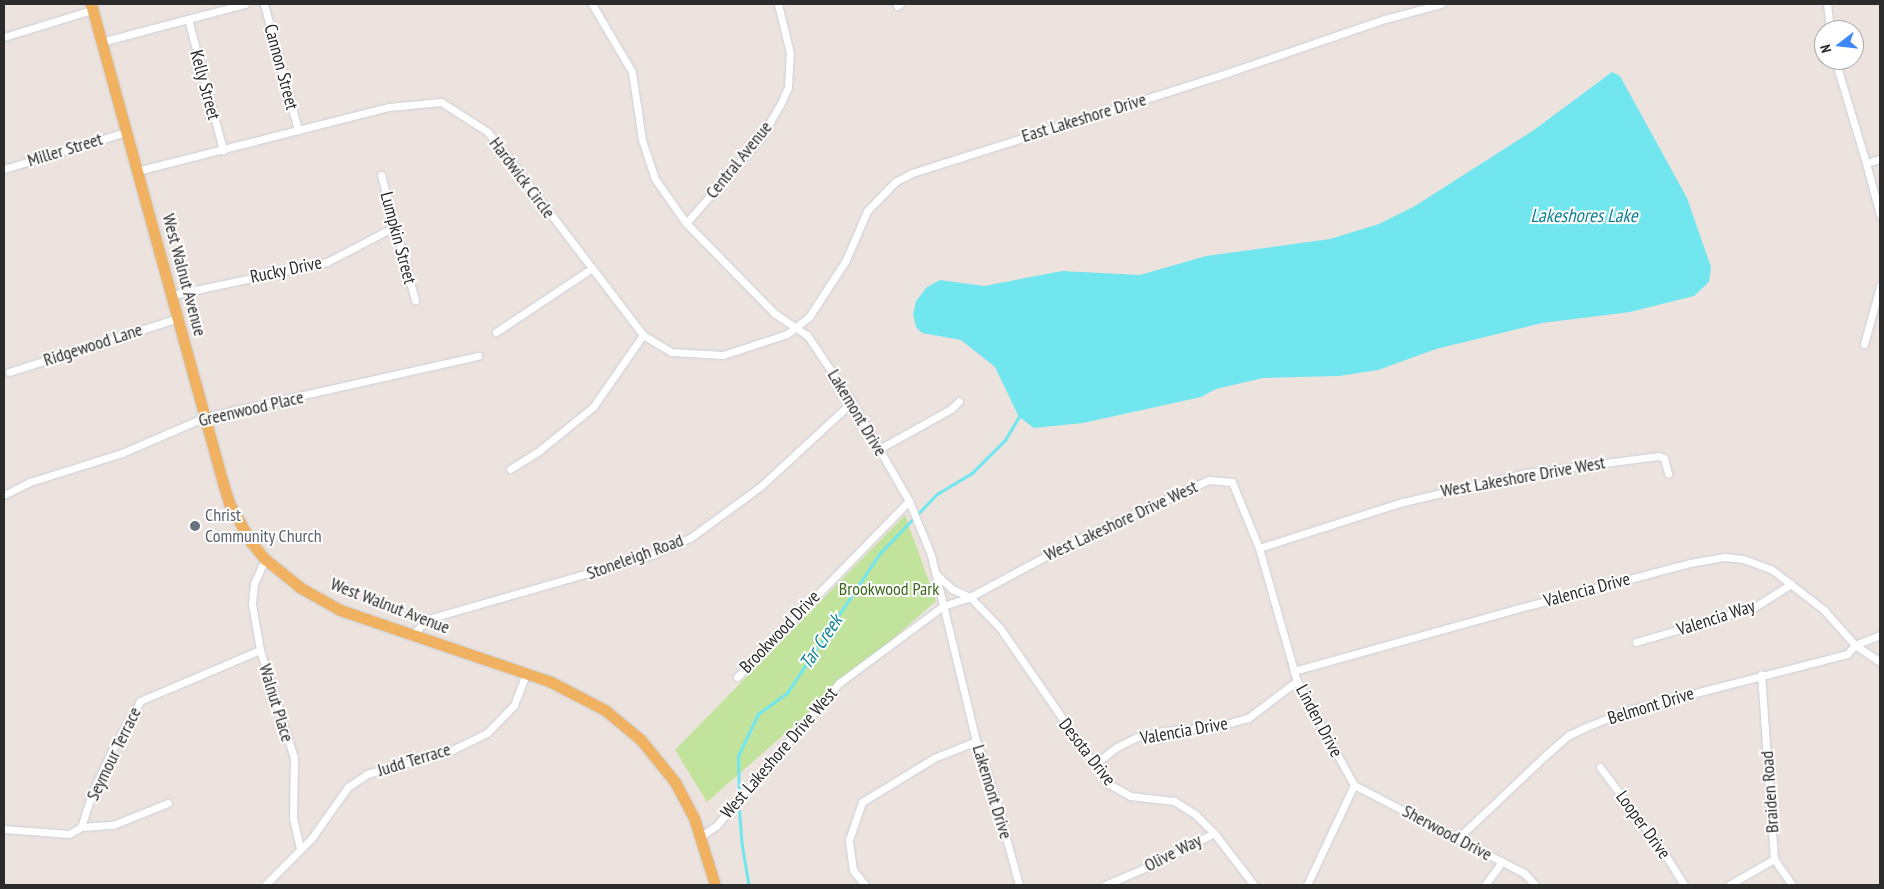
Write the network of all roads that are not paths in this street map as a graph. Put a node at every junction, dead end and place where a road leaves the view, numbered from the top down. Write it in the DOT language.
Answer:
graph roads {
  1 [pos="245,4"];
  2 [pos="264,4"];
  3 [pos="592,4"];
  4 [pos="778,4"];
  5 [pos="1441,4"];
  6 [pos="1827,4"];
  7 [pos="91,7"];
  8 [pos="188,19"];
  9 [pos="1829,20"];
  10 [pos="4,37"];
  11 [pos="101,42"];
  12 [pos="1838,70"];
  13 [pos="298,130"];
  14 [pos="126,132"];
  15 [pos="223,150"];
  16 [pos="1880,159"];
  17 [pos="1866,163"];
  18 [pos="4,169"];
  19 [pos="137,171"];
  20 [pos="381,175"];
  21 [pos="1880,215"];
  22 [pos="686,223"];
  23 [pos="394,227"];
  24 [pos="591,269"];
  25 [pos="1880,286"];
  26 [pos="172,295"];
  27 [pos="415,300"];
  28 [pos="178,318"];
  29 [pos="799,327"];
  30 [pos="496,332"];
  31 [pos="643,335"];
  32 [pos="1864,344"];
  33 [pos="478,356"];
  34 [pos="9,372"];
  35 [pos="852,402"];
  36 [pos="959,402"];
  37 [pos="205,417"];
  38 [pos="879,449"];
  39 [pos="510,469"];
  40 [pos="1668,473"];
  41 [pos="4,495"];
  42 [pos="909,501"];
  43 [pos="1259,548"];
  44 [pos="265,559"];
  45 [pos="936,573"];
  46 [pos="1791,584"];
  47 [pos="970,597"];
  48 [pos="943,606"];
  49 [pos="412,635"];
  50 [pos="1880,635"];
  51 [pos="1636,642"];
  52 [pos="1855,645"];
  53 [pos="260,650"];
  54 [pos="1880,662"];
  55 [pos="1294,671"];
  56 [pos="526,673"];
  57 [pos="1761,674"];
  58 [pos="737,677"];
  59 [pos="1297,681"];
  60 [pos="976,741"];
  61 [pos="1095,764"];
  62 [pos="1600,767"];
  63 [pos="1354,786"];
  64 [pos="168,804"];
  65 [pos="81,827"];
  66 [pos="4,829"];
  67 [pos="1214,833"];
  68 [pos="701,836"];
  69 [pos="1457,840"];
  70 [pos="300,849"];
  71 [pos="1774,859"];
  72 [pos="1502,862"];
  73 [pos="266,885"];
  74 [pos="715,885"];
  75 [pos="865,885"];
  76 [pos="1019,885"];
  77 [pos="1105,885"];
  78 [pos="1254,885"];
  79 [pos="1307,885"];
  80 [pos="1484,885"];
  81 [pos="1535,885"];
  82 [pos="1684,885"];
  83 [pos="1730,885"];
  84 [pos="1792,885"];
  1 -- 8 [label="street"];
  2 -- 13 [label="street, Cannon Street"];
  3 -- 22 [label="street, Lakemont Drive"];
  4 -- 22 [label="street, Central Avenue"];
  5 -- 29 [label="street, East Lakeshore Drive"];
  6 -- 9 [label="street"];
  7 -- 10 [label="street"];
  7 -- 11 [label="main road, West Walnut Avenue"];
  8 -- 11 [label="street"];
  8 -- 15 [label="street, Kelly Street"];
  11 -- 14 [label="main road, West Walnut Avenue"];
  12 -- 17 [label="street"];
  13 -- 15 [label="street, Hardwick Circle"];
  13 -- 24 [label="street, Hardwick Circle"];
  14 -- 18 [label="street, Miller Street"];
  14 -- 19 [label="main road, West Walnut Avenue"];
  15 -- 19 [label="street, Hardwick Circle"];
  16 -- 17 [label="street"];
  17 -- 21 [label="street"];
  19 -- 26 [label="main road, West Walnut Avenue"];
  20 -- 23 [label="street, Lumpkin Street"];
  22 -- 29 [label="street, Lakemont Drive"];
  23 -- 26 [label="street, Rucky Drive"];
  23 -- 27 [label="street, Lumpkin Street"];
  24 -- 30 [label="street"];
  24 -- 31 [label="street, Hardwick Circle"];
  25 -- 32 [label="street"];
  26 -- 28 [label="main road, West Walnut Avenue"];
  28 -- 34 [label="street, Ridgewood Lane"];
  28 -- 37 [label="main road, West Walnut Avenue"];
  29 -- 31 [label="street, Hardwick Circle"];
  29 -- 35 [label="street, Lakemont Drive"];
  31 -- 39 [label="street"];
  33 -- 37 [label="street, Greenwood Place"];
  35 -- 38 [label="street, Lakemont Drive"];
  35 -- 49 [label="street, Stoneleigh Road"];
  36 -- 38 [label="street"];
  37 -- 41 [label="street, Greenwood Place"];
  37 -- 44 [label="main road, West Walnut Avenue"];
  38 -- 42 [label="street, Lakemont Drive"];
  40 -- 43 [label="street, West Lakeshore Drive West"];
  42 -- 45 [label="street, Lakemont Drive"];
  42 -- 58 [label="street, Brookwood Drive"];
  43 -- 47 [label="street, West Lakeshore Drive West"];
  43 -- 55 [label="street, Linden Drive"];
  44 -- 49 [label="main road, West Walnut Avenue"];
  44 -- 53 [label="street, Walnut Place"];
  45 -- 47 [label="street, Desota Drive"];
  45 -- 48 [label="street, Lakemont Drive"];
  46 -- 51 [label="street, Valencia Way"];
  46 -- 52 [label="street, Valencia Drive"];
  46 -- 55 [label="street, Valencia Drive"];
  47 -- 48 [label="street, West Lakeshore Drive West"];
  47 -- 61 [label="street, Desota Drive"];
  48 -- 60 [label="street, Lakemont Drive"];
  48 -- 68 [label="street, West Lakeshore Drive West"];
  49 -- 56 [label="main road, West Walnut Avenue"];
  50 -- 52 [label="street, Belmont Drive"];
  52 -- 54 [label="street, Valencia Drive"];
  52 -- 57 [label="street, Belmont Drive"];
  53 -- 65 [label="street, Seymour Terrace"];
  53 -- 70 [label="street, Walnut Place"];
  55 -- 59 [label="street, Linden Drive"];
  56 -- 68 [label="main road, West Walnut Avenue"];
  56 -- 70 [label="street, Judd Terrace"];
  57 -- 69 [label="street, Belmont Drive"];
  57 -- 71 [label="street, Braiden Road"];
  59 -- 61 [label="street, Valencia Drive"];
  59 -- 63 [label="street, Linden Drive"];
  60 -- 75 [label="street"];
  60 -- 76 [label="street, Lakemont Drive"];
  61 -- 67 [label="street, Desota Drive"];
  62 -- 82 [label="street, Looper Drive"];
  63 -- 69 [label="street, Sherwood Drive"];
  63 -- 79 [label="street"];
  64 -- 65 [label="street"];
  65 -- 66 [label="street"];
  67 -- 77 [label="street, Olive Way"];
  67 -- 78 [label="street, Desota Drive"];
  68 -- 74 [label="main road, West Walnut Avenue"];
  69 -- 72 [label="street, Sherwood Drive"];
  70 -- 73 [label="street, Judd Terrace"];
  71 -- 83 [label="street"];
  71 -- 84 [label="street"];
  72 -- 80 [label="street"];
  72 -- 81 [label="street, Sherwood Drive"];
}
